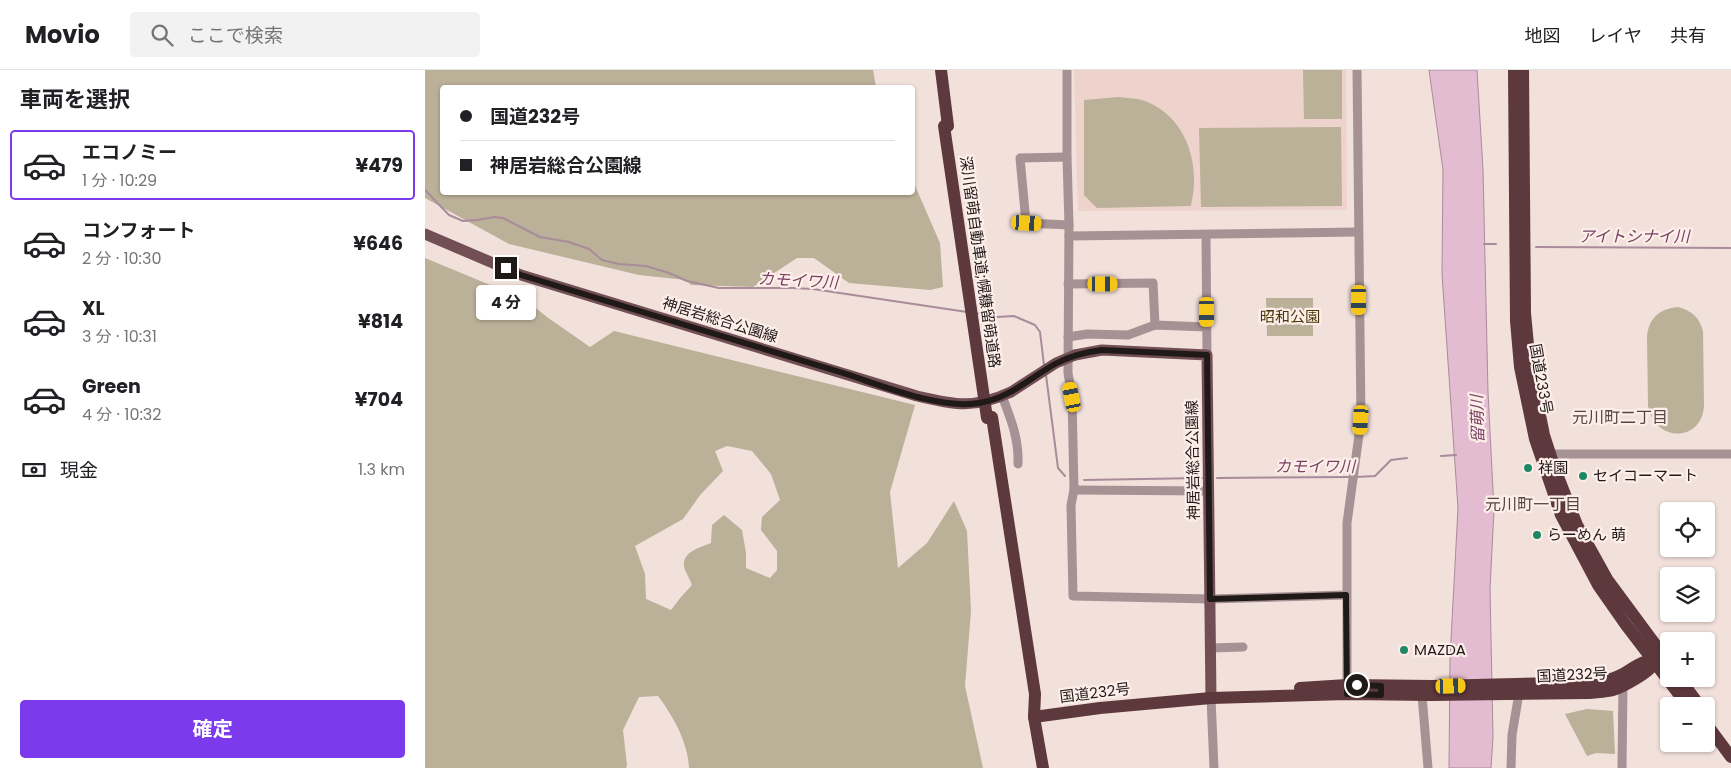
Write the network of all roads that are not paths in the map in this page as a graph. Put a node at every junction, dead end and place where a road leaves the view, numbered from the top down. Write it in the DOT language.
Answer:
graph roads {
  1 [pos="935,70"];
  2 [pos="941,70"];
  3 [pos="1067,70"];
  4 [pos="1357,70"];
  5 [pos="1514,70"];
  6 [pos="1523,70"];
  7 [pos="946,126"];
  8 [pos="1067,157"];
  9 [pos="1069,225"];
  10 [pos="1359,232"];
  11 [pos="425,234"];
  12 [pos="1206,235"];
  13 [pos="1069,236"];
  14 [pos="1068,284"];
  15 [pos="1155,325"];
  16 [pos="1207,327"];
  17 [pos="1068,336"];
  18 [pos="1207,355"];
  19 [pos="1006,394"];
  20 [pos="1545,454"];
  21 [pos="1731,454"];
  22 [pos="1018,464"];
  23 [pos="1074,490"];
  24 [pos="1209,490"];
  25 [pos="1346,595"];
  26 [pos="1210,599"];
  27 [pos="1211,648"];
  28 [pos="1243,648"];
  29 [pos="1660,660"];
  30 [pos="1642,668"];
  31 [pos="1623,680"];
  32 [pos="1347,690"];
  33 [pos="1511,690"];
  34 [pos="1429,692"];
  35 [pos="1211,698"];
  36 [pos="1035,717"];
  37 [pos="1715,736"];
  38 [pos="1731,756"];
  39 [pos="1043,768"];
  40 [pos="1214,768"];
  41 [pos="1428,768"];
  42 [pos="1511,768"];
  43 [pos="1622,768"];
  1 -- 7 [label="highway, 深川留萌自動車道;幌糠留萌道路"];
  2 -- 7 [label="highway, 深川留萌自動車道;幌糠留萌道路"];
  3 -- 8 [label="street"];
  4 -- 10 [label="street"];
  5 -- 20 [label="highway, 国道233号"];
  6 -- 20 [label="highway, 国道233号"];
  7 -- 36 [label="highway, 深川留萌自動車道;幌糠留萌道路"];
  8 -- 9 [label="street"];
  8 -- 9 [label="street"];
  9 -- 13 [label="street"];
  10 -- 12 [label="street"];
  10 -- 25 [label="street"];
  11 -- 19 [label="main road, 神居岩総合公園線"];
  12 -- 13 [label="street"];
  12 -- 16 [label="street"];
  13 -- 14 [label="street"];
  14 -- 15 [label="street"];
  14 -- 17 [label="street"];
  15 -- 16 [label="street"];
  15 -- 17 [label="street"];
  16 -- 18 [label="street"];
  17 -- 23 [label="street"];
  18 -- 19 [label="main road, 神居岩総合公園線, bridge"];
  18 -- 24 [label="main road, 神居岩総合公園線"];
  19 -- 22 [label="street"];
  20 -- 21 [label="street"];
  20 -- 29 [label="highway, 国道233号"];
  23 -- 24 [label="street"];
  23 -- 26 [label="street"];
  24 -- 26 [label="main road, 神居岩総合公園線"];
  25 -- 26 [label="street"];
  25 -- 32 [label="street"];
  26 -- 27 [label="main road, 神居岩総合公園線"];
  27 -- 28 [label="street"];
  27 -- 35 [label="main road, 神居岩総合公園線"];
  29 -- 30 [label="highway"];
  29 -- 30 [label="highway"];
  30 -- 31 [label="highway, 国道232号"];
  31 -- 33 [label="highway, 国道232号"];
  31 -- 43 [label="street"];
  32 -- 34 [label="highway, 国道232号"];
  32 -- 35 [label="highway, 国道232号"];
  33 -- 34 [label="highway, 国道232号"];
  33 -- 42 [label="street"];
  34 -- 41 [label="street"];
  35 -- 36 [label="highway, 国道232号"];
  35 -- 40 [label="street"];
  36 -- 39 [label="highway"];
  37 -- 38 [label="highway"];
}
